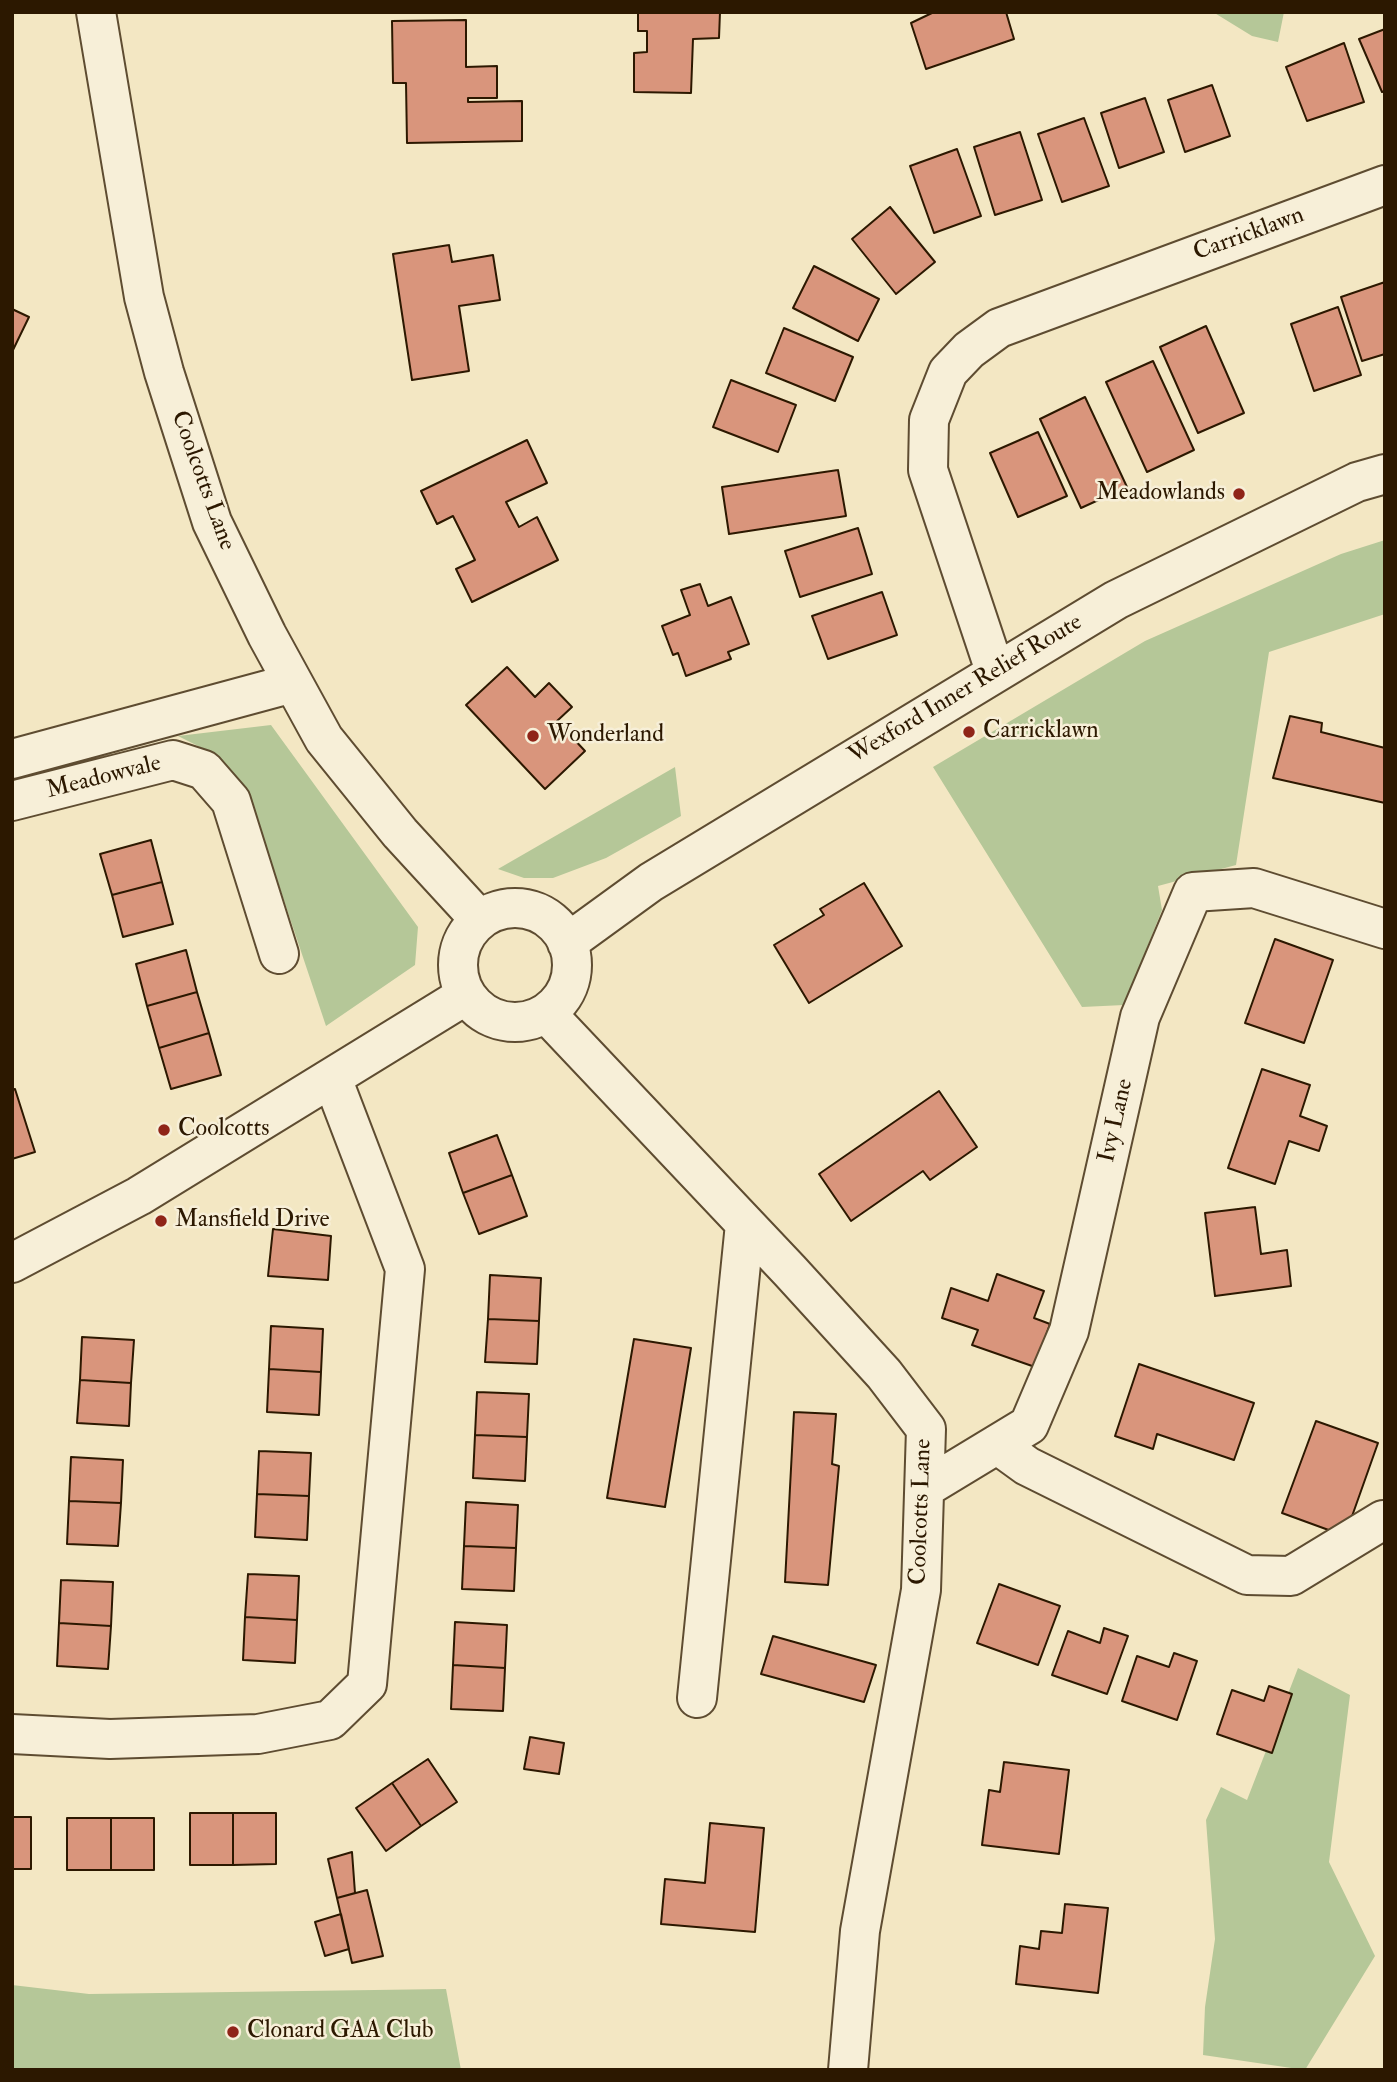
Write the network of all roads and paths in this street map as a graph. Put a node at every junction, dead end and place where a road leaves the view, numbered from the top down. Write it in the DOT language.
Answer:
graph roads {
  1 [pos="96,12"];
  2 [pos="1385,186"];
  3 [pos="1385,474"];
  4 [pos="995,671"];
  5 [pos="293,683"];
  6 [pos="12,759"];
  7 [pos="12,801"];
  8 [pos="480,920"];
  9 [pos="1385,929"];
  10 [pos="567,943"];
  11 [pos="279,954"];
  12 [pos="466,995"];
  13 [pos="546,1013"];
  14 [pos="332,1078"];
  15 [pos="745,1224"];
  16 [pos="12,1263"];
  17 [pos="998,1446"];
  18 [pos="925,1488"];
  19 [pos="1383,1520"];
  20 [pos="696,1698"];
  21 [pos="12,1734"];
  22 [pos="848,2070"];
  1 -- 5 [label="street, Coolcotts Lane"];
  2 -- 4 [label="street, Carricklawn"];
  3 -- 4 [label="street, Wexford Inner Relief Route"];
  4 -- 10 [label="street, Wexford Inner Relief Route"];
  5 -- 6 [label="street"];
  5 -- 8 [label="street, Coolcotts Lane"];
  7 -- 11 [label="street, Meadowvale"];
  8 -- 10 [label="street"];
  8 -- 12 [label="street"];
  9 -- 17 [label="street, Ivy Lane"];
  10 -- 13 [label="street"];
  12 -- 13 [label="street"];
  12 -- 14 [label="street"];
  13 -- 15 [label="street, Coolcotts Lane"];
  14 -- 16 [label="street"];
  14 -- 21 [label="street"];
  15 -- 18 [label="street, Coolcotts Lane"];
  15 -- 20 [label="street"];
  17 -- 18 [label="street, Ivy Lane"];
  17 -- 19 [label="street"];
  18 -- 22 [label="street, Coolcotts Lane"];
}
